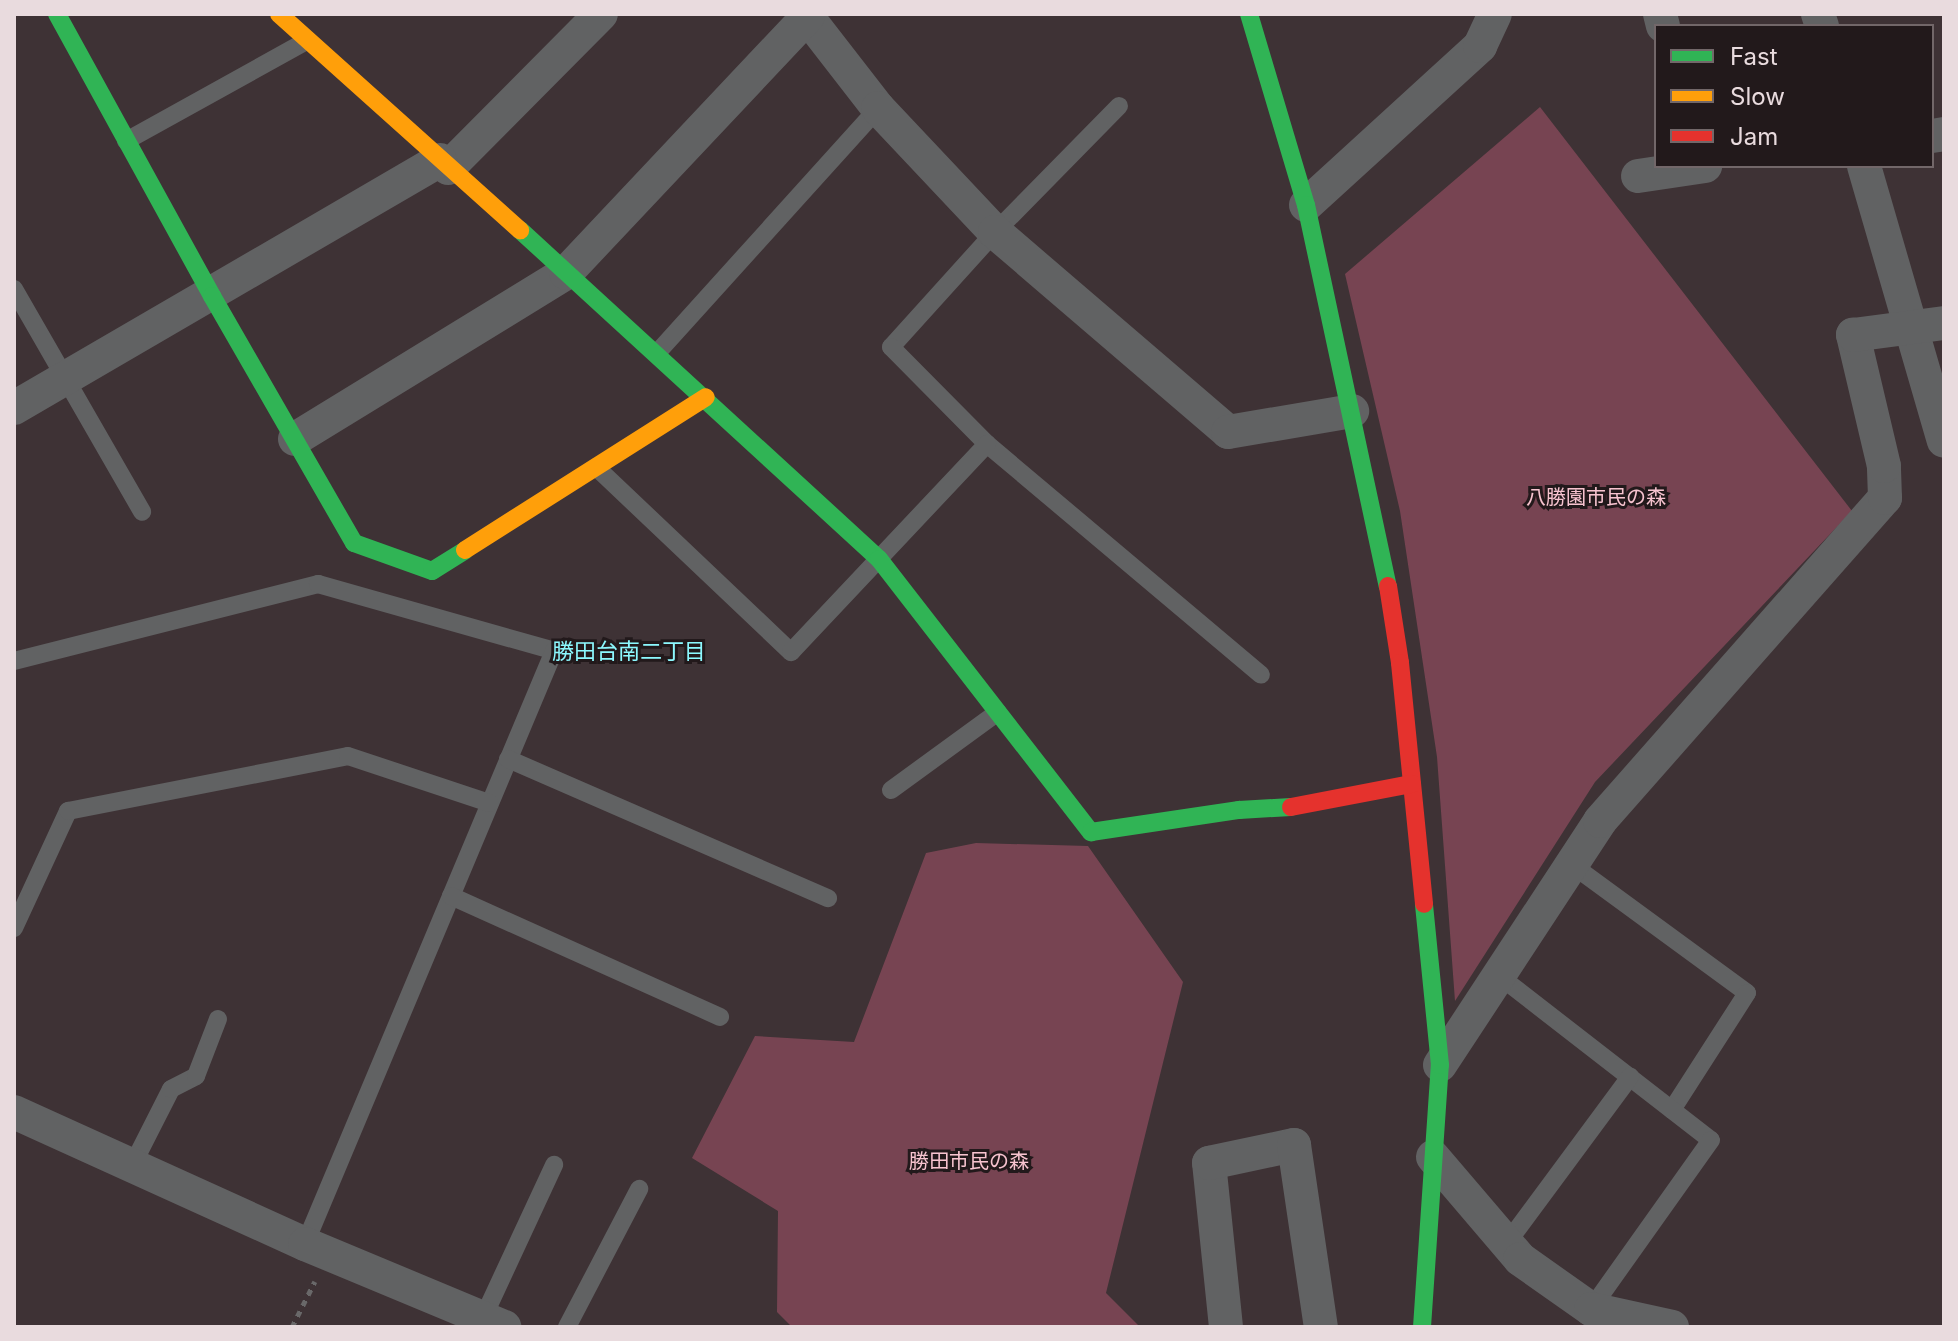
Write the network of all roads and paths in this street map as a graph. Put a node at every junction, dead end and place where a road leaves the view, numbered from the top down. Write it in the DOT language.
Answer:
graph roads {
  1 [pos="57,14"];
  2 [pos="279,14"];
  3 [pos="601,14"];
  4 [pos="1249,14"];
  5 [pos="1495,14"];
  6 [pos="808,15"];
  7 [pos="308,40"];
  8 [pos="1119,106"];
  9 [pos="878,108"];
  10 [pos="126,141"];
  11 [pos="444,164"];
  12 [pos="1692,168"];
  13 [pos="1865,168"];
  14 [pos="1638,176"];
  15 [pos="1306,205"];
  16 [pos="995,232"];
  17 [pos="566,273"];
  18 [pos="14,289"];
  19 [pos="212,296"];
  20 [pos="1944,323"];
  21 [pos="1911,327"];
  22 [pos="657,353"];
  23 [pos="65,378"];
  24 [pos="706,397"];
  25 [pos="14,408"];
  26 [pos="1352,411"];
  27 [pos="295,439"];
  28 [pos="1944,441"];
  29 [pos="987,444"];
  30 [pos="596,467"];
  31 [pos="142,512"];
  32 [pos="879,559"];
  33 [pos="14,661"];
  34 [pos="1261,675"];
  35 [pos="998,712"];
  36 [pos="508,759"];
  37 [pos="1412,784"];
  38 [pos="891,790"];
  39 [pos="489,803"];
  40 [pos="1571,864"];
  41 [pos="451,896"];
  42 [pos="828,898"];
  43 [pos="14,928"];
  44 [pos="1498,975"];
  45 [pos="720,1017"];
  46 [pos="218,1019"];
  47 [pos="1440,1065"];
  48 [pos="1630,1077"];
  49 [pos="1672,1110"];
  50 [pos="14,1112"];
  51 [pos="1433,1157"];
  52 [pos="554,1165"];
  53 [pos="132,1166"];
  54 [pos="639,1189"];
  55 [pos="1507,1243"];
  56 [pos="316,1249"];
  57 [pos="1591,1309"];
  58 [pos="494,1323"];
  59 [pos="292,1327"];
  60 [pos="567,1327"];
  61 [pos="1226,1327"];
  62 [pos="1321,1327"];
  63 [pos="1422,1327"];
  64 [pos="1672,1327"];
  1 -- 10 [label="street"];
  2 -- 7 [label="street"];
  3 -- 11 [label="street"];
  4 -- 15 [label="street"];
  5 -- 15 [label="street"];
  6 -- 9 [label="street"];
  6 -- 17 [label="street"];
  7 -- 10 [label="lane"];
  7 -- 11 [label="street"];
  8 -- 16 [label="lane"];
  9 -- 16 [label="street"];
  9 -- 22 [label="lane"];
  10 -- 19 [label="street"];
  11 -- 17 [label="street"];
  11 -- 19 [label="street"];
  12 -- 14 [label="street"];
  13 -- 21 [label="street"];
  15 -- 26 [label="street"];
  16 -- 26 [label="street"];
  16 -- 29 [label="lane"];
  17 -- 22 [label="street"];
  17 -- 27 [label="street"];
  18 -- 23 [label="lane"];
  19 -- 23 [label="street"];
  19 -- 27 [label="street"];
  20 -- 21 [label="street"];
  21 -- 28 [label="street"];
  21 -- 40 [label="street"];
  22 -- 24 [label="street"];
  23 -- 25 [label="street"];
  23 -- 31 [label="lane"];
  24 -- 30 [label="street"];
  24 -- 32 [label="street"];
  26 -- 37 [label="street"];
  27 -- 30 [label="street"];
  29 -- 32 [label="lane"];
  29 -- 34 [label="lane"];
  30 -- 32 [label="lane"];
  32 -- 35 [label="street"];
  33 -- 36 [label="lane"];
  35 -- 37 [label="street"];
  35 -- 38 [label="lane"];
  36 -- 39 [label="lane"];
  36 -- 42 [label="lane"];
  37 -- 47 [label="street"];
  39 -- 41 [label="lane"];
  39 -- 43 [label="lane"];
  40 -- 44 [label="street"];
  40 -- 49 [label="lane"];
  41 -- 45 [label="lane"];
  41 -- 56 [label="lane"];
  44 -- 47 [label="street"];
  44 -- 48 [label="lane"];
  46 -- 53 [label="lane"];
  47 -- 51 [label="street"];
  48 -- 49 [label="lane"];
  48 -- 55 [label="lane"];
  49 -- 57 [label="lane"];
  50 -- 53 [label="street"];
  51 -- 55 [label="street"];
  51 -- 63 [label="street"];
  52 -- 58 [label="lane"];
  53 -- 56 [label="street"];
  54 -- 60 [label="lane"];
  55 -- 57 [label="street"];
  56 -- 58 [label="street"];
  56 -- 59 [label="path"];
  57 -- 64 [label="street"];
  61 -- 62 [label="street"];
}
